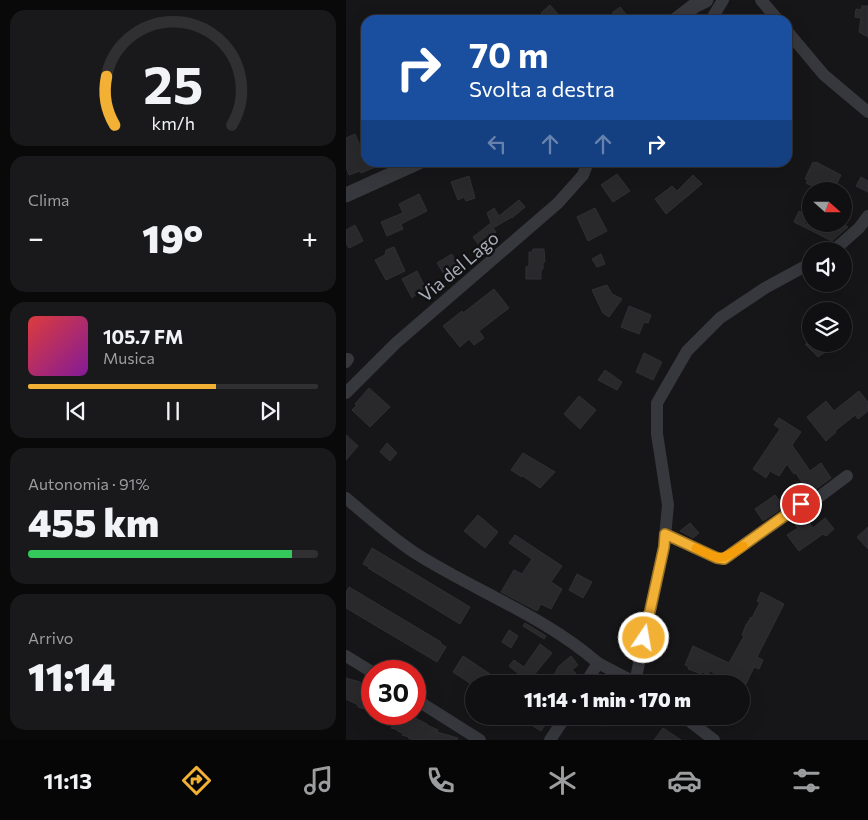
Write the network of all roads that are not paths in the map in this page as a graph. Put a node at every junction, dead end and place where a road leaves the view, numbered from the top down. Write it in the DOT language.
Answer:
graph roads {
  1 [pos="706,0"];
  2 [pos="723,0"];
  3 [pos="761,0"];
  4 [pos="682,15"];
  5 [pos="714,15"];
  6 [pos="774,15"];
  7 [pos="792,37"];
  8 [pos="868,112"];
  9 [pos="408,167"];
  10 [pos="586,167"];
  11 [pos="346,195"];
  12 [pos="868,216"];
  13 [pos="843,242"];
  14 [pos="802,269"];
  15 [pos="346,393"];
  16 [pos="846,476"];
  17 [pos="346,498"];
  18 [pos="665,534"];
  19 [pos="346,656"];
  20 [pos="598,663"];
  21 [pos="361,665"];
  22 [pos="591,675"];
  23 [pos="621,675"];
  24 [pos="638,675"];
  25 [pos="426,706"];
  26 [pos="560,725"];
  27 [pos="695,725"];
  28 [pos="480,740"];
  29 [pos="550,740"];
  30 [pos="714,740"];
  1 -- 4 [label="street"];
  2 -- 5 [label="street"];
  3 -- 6 [label="street"];
  7 -- 8 [label="street"];
  9 -- 11 [label="street"];
  10 -- 15 [label="street, Via del Lago"];
  12 -- 13 [label="street"];
  14 -- 18 [label="street"];
  16 -- 18 [label="street"];
  17 -- 20 [label="street"];
  18 -- 24 [label="street"];
  19 -- 21 [label="street"];
  20 -- 22 [label="street"];
  20 -- 23 [label="street"];
  25 -- 28 [label="street"];
  26 -- 29 [label="street"];
  27 -- 30 [label="street"];
}
